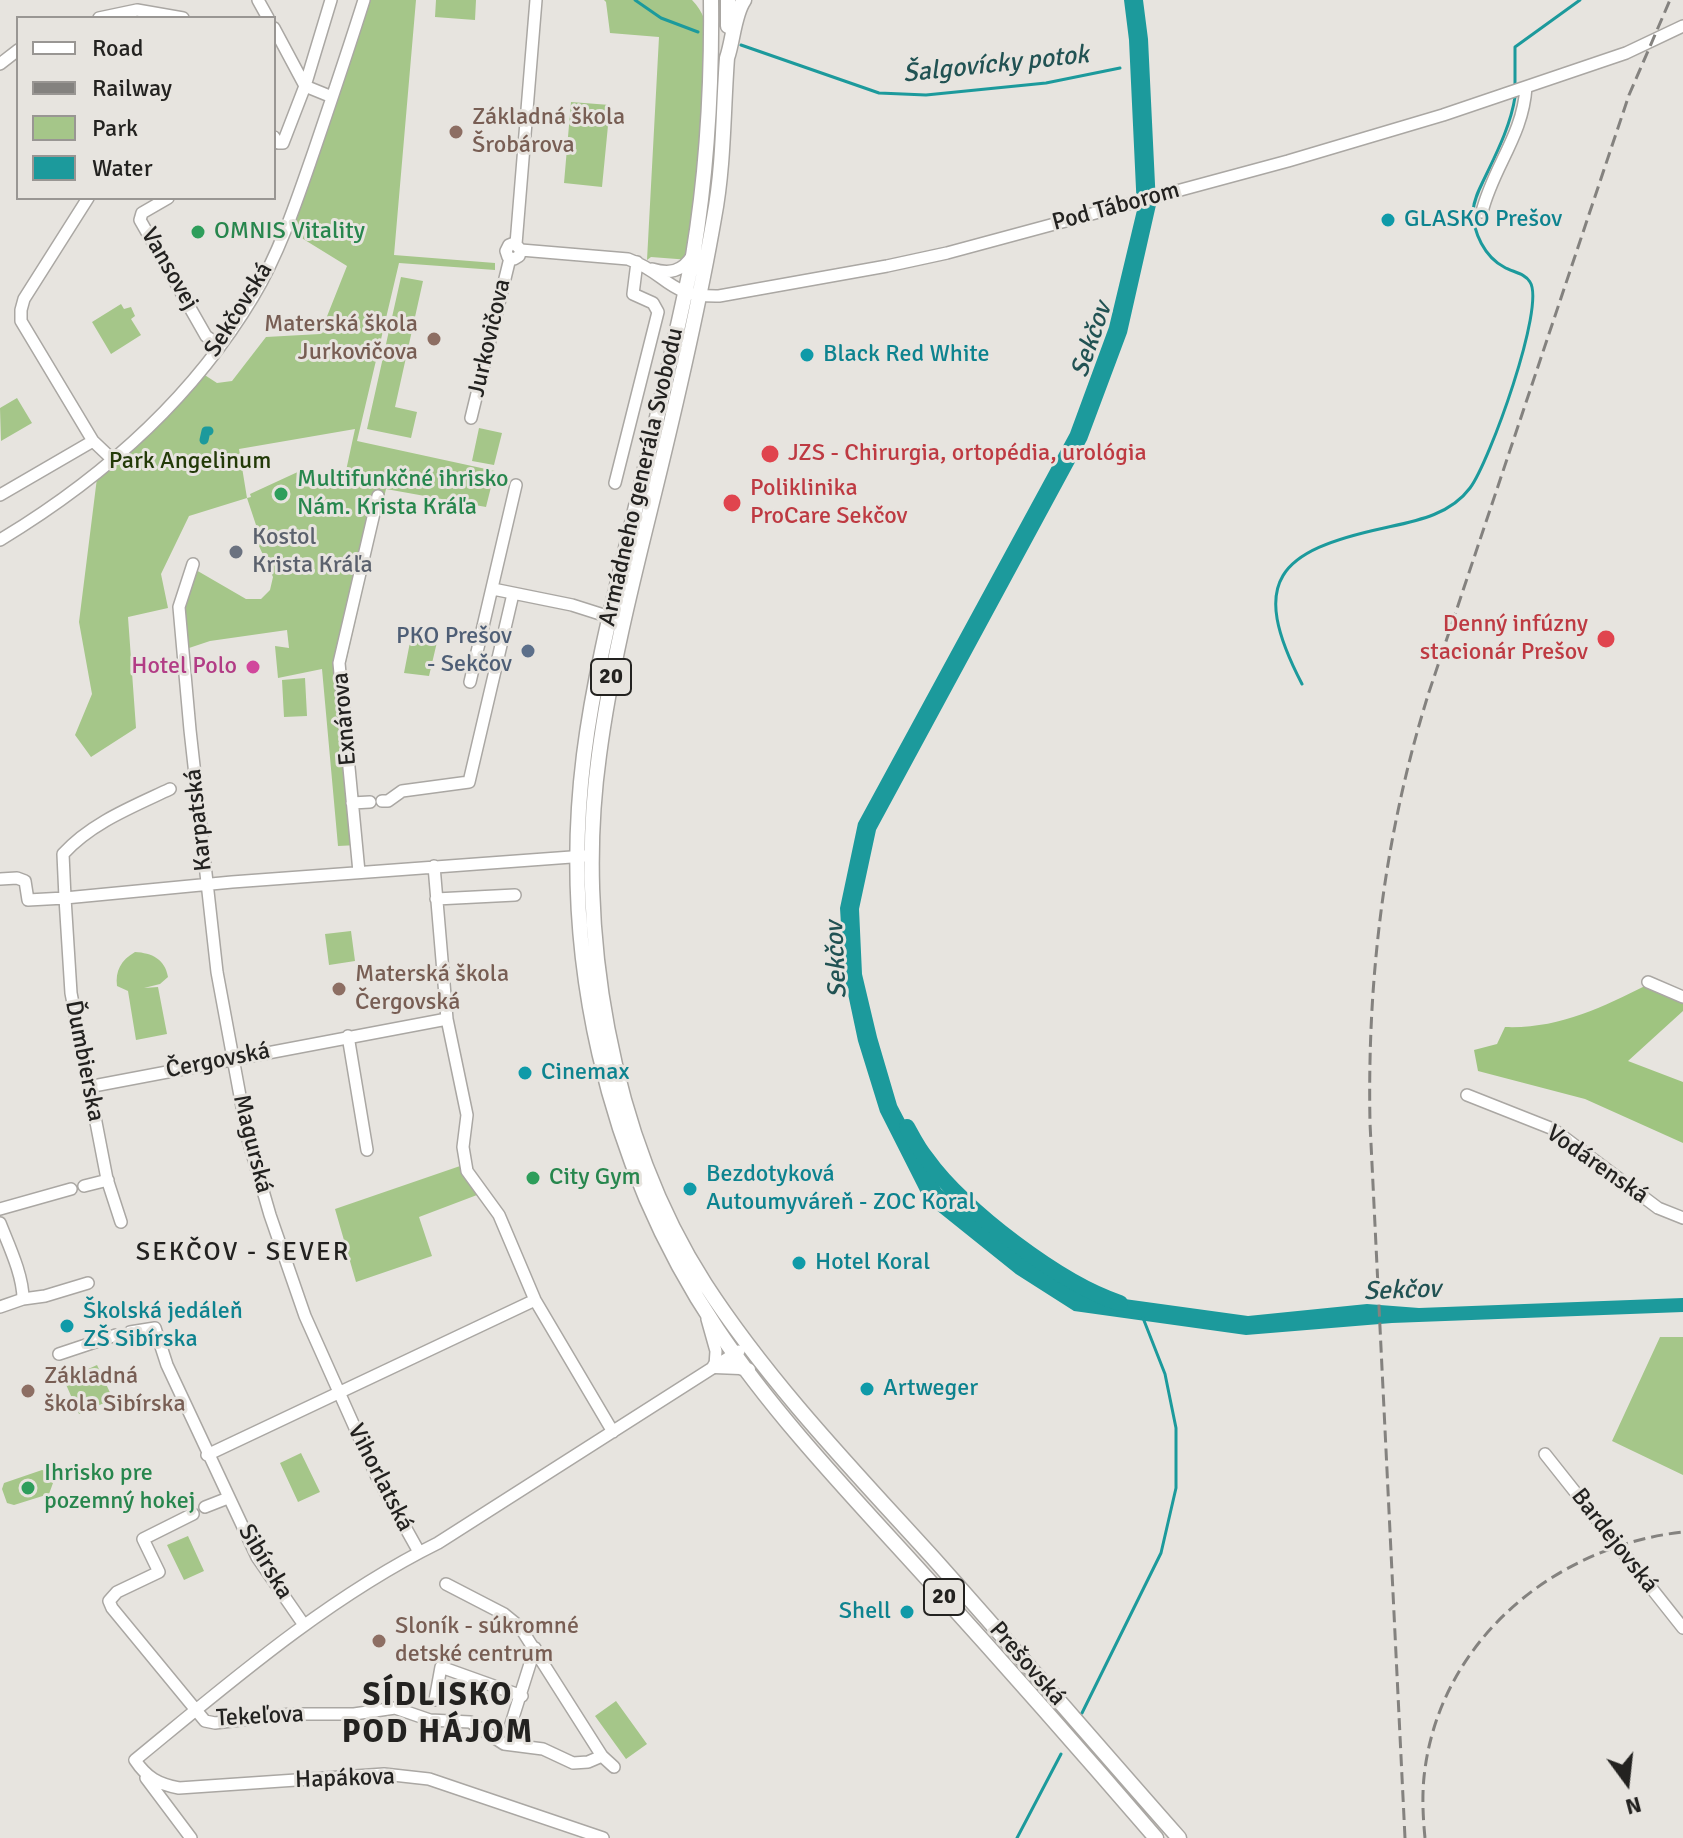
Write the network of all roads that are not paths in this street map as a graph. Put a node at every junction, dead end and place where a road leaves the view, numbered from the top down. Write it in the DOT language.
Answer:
graph roads {
  1 [pos="331,0"];
  2 [pos="364,0"];
  3 [pos="536,0"];
  4 [pos="701,0"];
  5 [pos="711,0"];
  6 [pos="728,0"];
  7 [pos="744,0"];
  8 [pos="108,16"];
  9 [pos="172,16"];
  10 [pos="1683,26"];
  11 [pos="276,32"];
  12 [pos="711,33"];
  13 [pos="16,52"];
  14 [pos="727,58"];
  15 [pos="0,64"];
  16 [pos="305,86"];
  17 [pos="1526,87"];
  18 [pos="332,97"];
  19 [pos="276,140"];
  20 [pos="87,200"];
  21 [pos="165,200"];
  22 [pos="1482,212"];
  23 [pos="518,247"];
  24 [pos="693,256"];
  25 [pos="640,264"];
  26 [pos="692,295"];
  27 [pos="220,346"];
  28 [pos="471,418"];
  29 [pos="93,441"];
  30 [pos="113,460"];
  31 [pos="615,483"];
  32 [pos="516,485"];
  33 [pos="0,495"];
  34 [pos="378,496"];
  35 [pos="0,540"];
  36 [pos="193,564"];
  37 [pos="493,589"];
  38 [pos="513,594"];
  39 [pos="616,619"];
  40 [pos="470,682"];
  41 [pos="170,789"];
  42 [pos="352,803"];
  43 [pos="578,839"];
  44 [pos="585,856"];
  45 [pos="555,857"];
  46 [pos="434,866"];
  47 [pos="359,872"];
  48 [pos="578,877"];
  49 [pos="0,879"];
  50 [pos="206,885"];
  51 [pos="515,895"];
  52 [pos="65,898"];
  53 [pos="436,899"];
  54 [pos="1648,982"];
  55 [pos="1683,997"];
  56 [pos="447,1019"];
  57 [pos="348,1036"];
  58 [pos="232,1058"];
  59 [pos="88,1087"];
  60 [pos="1467,1095"];
  61 [pos="367,1150"];
  62 [pos="108,1180"];
  63 [pos="0,1209"];
  64 [pos="1683,1218"];
  65 [pos="121,1222"];
  66 [pos="0,1223"];
  67 [pos="87,1283"];
  68 [pos="23,1299"];
  69 [pos="535,1300"];
  70 [pos="0,1307"];
  71 [pos="705,1310"];
  72 [pos="130,1332"];
  73 [pos="116,1335"];
  74 [pos="748,1345"];
  75 [pos="735,1353"];
  76 [pos="59,1354"];
  77 [pos="715,1366"];
  78 [pos="748,1370"];
  79 [pos="338,1392"];
  80 [pos="613,1432"];
  81 [pos="1545,1454"];
  82 [pos="207,1455"];
  83 [pos="228,1498"];
  84 [pos="205,1507"];
  85 [pos="193,1514"];
  86 [pos="419,1552"];
  87 [pos="446,1584"];
  88 [pos="304,1625"];
  89 [pos="1683,1628"];
  90 [pos="535,1648"];
  91 [pos="522,1696"];
  92 [pos="435,1700"];
  93 [pos="196,1711"];
  94 [pos="511,1724"];
  95 [pos="602,1756"];
  96 [pos="614,1767"];
  97 [pos="144,1773"];
  98 [pos="191,1838"];
  99 [pos="603,1838"];
  100 [pos="1156,1838"];
  101 [pos="1179,1838"];
  1 -- 16 [label="street"];
  2 -- 18 [label="street, Sekčovská"];
  3 -- 23 [label="street"];
  4 -- 12 [label="street"];
  5 -- 12 [label="main road, Armádneho generála Svobodu / 20"];
  6 -- 14 [label="main road"];
  7 -- 14 [label="main road, Armádneho generála Svobodu / 20"];
  8 -- 9 [label="street"];
  10 -- 17 [label="street, Pod Táborom"];
  11 -- 16 [label="street"];
  12 -- 24 [label="main road, Armádneho generála Svobodu / 20"];
  13 -- 15 [label="street"];
  14 -- 26 [label="main road, Armádneho generála Svobodu / 20"];
  16 -- 18 [label="street"];
  16 -- 19 [label="street"];
  17 -- 22 [label="street"];
  17 -- 26 [label="street, Pod Táborom"];
  18 -- 27 [label="street, Sekčovská"];
  20 -- 29 [label="street"];
  21 -- 27 [label="street, Vansovej"];
  23 -- 25 [label="street, Jurkovičova"];
  23 -- 28 [label="street, Jurkovičova"];
  24 -- 25 [label="street"];
  24 -- 26 [label="main road, Armádneho generála Svobodu / 20"];
  25 -- 26 [label="street, Jurkovičova"];
  25 -- 31 [label="street"];
  26 -- 39 [label="main road, Armádneho generála Svobodu / 20"];
  27 -- 30 [label="street, Sekčovská"];
  29 -- 30 [label="street"];
  29 -- 33 [label="street"];
  30 -- 35 [label="street, Sekčovská"];
  32 -- 37 [label="street"];
  34 -- 42 [label="street, Exnárova"];
  36 -- 50 [label="street, Karpatská"];
  37 -- 38 [label="street"];
  37 -- 40 [label="street"];
  38 -- 39 [label="street"];
  38 -- 42 [label="street"];
  39 -- 43 [label="main road, Armádneho generála Svobodu / 20"];
  39 -- 44 [label="main road, Armádneho generála Svobodu / 20"];
  41 -- 52 [label="street, Ďumbierska"];
  42 -- 47 [label="street, Exnárova"];
  43 -- 44 [label="main road, Armádneho generála Svobodu / 20"];
  43 -- 45 [label="street"];
  44 -- 45 [label="street"];
  44 -- 48 [label="main road, Armádneho generála Svobodu / 20"];
  44 -- 74 [label="main road, Armádneho generála Svobodu / 20"];
  45 -- 46 [label="street"];
  45 -- 48 [label="street"];
  46 -- 47 [label="street"];
  46 -- 53 [label="street"];
  47 -- 50 [label="street, Karpatská"];
  48 -- 71 [label="main road, Armádneho generála Svobodu / 20"];
  49 -- 52 [label="street"];
  50 -- 52 [label="street"];
  50 -- 58 [label="street, Magurská"];
  51 -- 53 [label="street"];
  52 -- 59 [label="street, Ďumbierska"];
  53 -- 56 [label="street"];
  54 -- 55 [label="street"];
  56 -- 57 [label="street, Čergovská"];
  56 -- 69 [label="street"];
  57 -- 58 [label="street, Čergovská"];
  57 -- 61 [label="street"];
  58 -- 59 [label="street, Čergovská"];
  58 -- 79 [label="street, Magurská"];
  59 -- 62 [label="street, Ďumbierska"];
  60 -- 64 [label="street, Vodárenská"];
  62 -- 63 [label="street"];
  62 -- 65 [label="street, Ďumbierska"];
  66 -- 68 [label="street"];
  67 -- 68 [label="street"];
  68 -- 70 [label="street"];
  69 -- 79 [label="street"];
  69 -- 80 [label="street"];
  71 -- 75 [label="main road, Armádneho generála Svobodu / 20"];
  71 -- 77 [label="street"];
  72 -- 82 [label="street, Sibírska"];
  73 -- 76 [label="street"];
  74 -- 75 [label="street, Vihorlatská"];
  74 -- 101 [label="main road, Prešovská / 20"];
  75 -- 77 [label="street, Vihorlatská"];
  75 -- 78 [label="main road, Prešovská / 20"];
  77 -- 78 [label="main road"];
  77 -- 80 [label="street, Vihorlatská"];
  78 -- 100 [label="main road, Prešovská / 20"];
  79 -- 82 [label="street"];
  79 -- 86 [label="street, Vihorlatská"];
  80 -- 86 [label="street, Vihorlatská"];
  81 -- 89 [label="street, Bardejovská"];
  82 -- 83 [label="street, Sibírska"];
  83 -- 84 [label="street, Sibírska"];
  83 -- 88 [label="street, Sibírska"];
  85 -- 93 [label="street"];
  86 -- 88 [label="street, Sibírska"];
  87 -- 90 [label="street"];
  88 -- 93 [label="street, Sibírska"];
  90 -- 91 [label="street"];
  90 -- 95 [label="street"];
  91 -- 92 [label="street"];
  91 -- 94 [label="street"];
  93 -- 95 [label="street, Tekeľova"];
  93 -- 97 [label="street, Sibírska"];
  95 -- 96 [label="street"];
  97 -- 98 [label="street"];
  97 -- 99 [label="street, Hapákova"];
}
